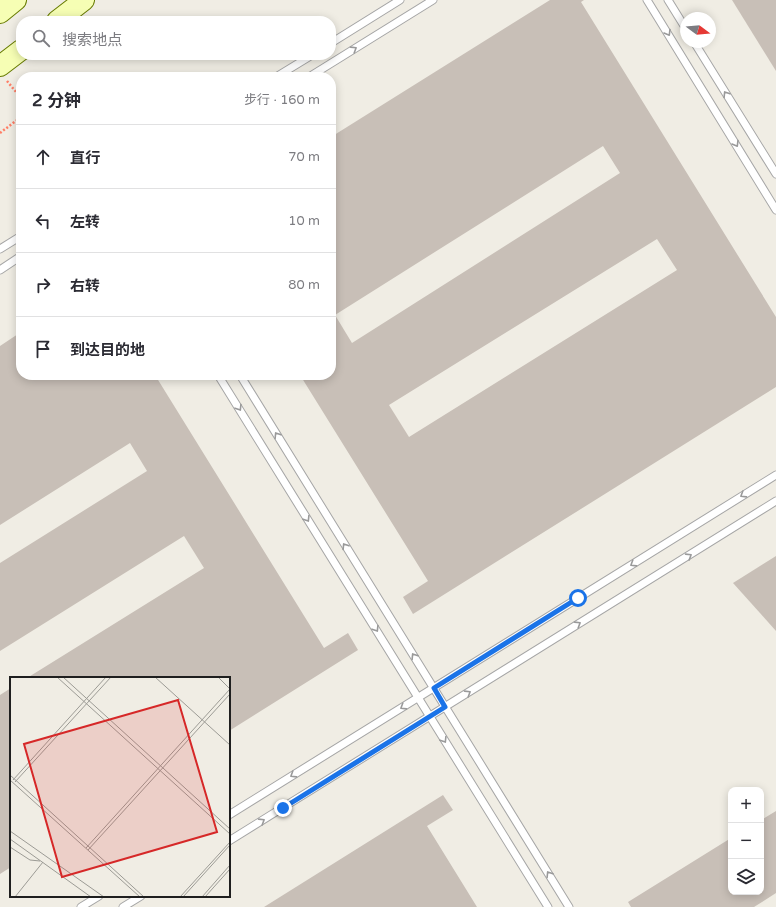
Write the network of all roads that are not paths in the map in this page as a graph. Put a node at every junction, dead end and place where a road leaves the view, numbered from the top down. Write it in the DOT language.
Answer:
graph roads {
  1 [pos="16,0"];
  2 [pos="84,0"];
  3 [pos="400,0"];
  4 [pos="433,0"];
  5 [pos="648,0"];
  6 [pos="668,0"];
  7 [pos="0,13"];
  8 [pos="63,16"];
  9 [pos="680,19"];
  10 [pos="336,40"];
  11 [pos="698,48"];
  12 [pos="16,56"];
  13 [pos="304,60"];
  14 [pos="2,72"];
  15 [pos="284,72"];
  16 [pos="317,72"];
  17 [pos="776,174"];
  18 [pos="776,210"];
  19 [pos="16,239"];
  20 [pos="0,249"];
  21 [pos="16,259"];
  22 [pos="0,270"];
  23 [pos="221,380"];
  24 [pos="243,380"];
  25 [pos="776,475"];
  26 [pos="776,501"];
  27 [pos="434,688"];
  28 [pos="418,698"];
  29 [pos="445,707"];
  30 [pos="430,716"];
  31 [pos="230,814"];
  32 [pos="230,840"];
  33 [pos="97,897"];
  34 [pos="139,897"];
  35 [pos="81,907"];
  36 [pos="123,907"];
  37 [pos="548,907"];
  38 [pos="569,907"];
  1 -- 7 [label="main road"];
  2 -- 8 [label="main road"];
  3 -- 10 [label="lane"];
  16 -- 4 [label="lane, one-way"];
  5 -- 18 [label="lane, one-way"];
  6 -- 9 [label="lane"];
  17 -- 11 [label="lane, one-way"];
  12 -- 14 [label="main road"];
  13 -- 15 [label="lane"];
  19 -- 20 [label="lane"];
  21 -- 22 [label="lane"];
  23 -- 28 [label="lane, one-way"];
  27 -- 24 [label="lane, one-way"];
  25 -- 27 [label="lane, one-way"];
  29 -- 26 [label="lane, one-way"];
  27 -- 28 [label="lane"];
  27 -- 29 [label="lane"];
  28 -- 30 [label="lane"];
  28 -- 31 [label="lane, one-way"];
  29 -- 30 [label="lane"];
  38 -- 29 [label="lane, one-way"];
  32 -- 30 [label="lane, one-way"];
  30 -- 37 [label="lane, one-way"];
  33 -- 35 [label="lane"];
  34 -- 36 [label="lane"];
}
